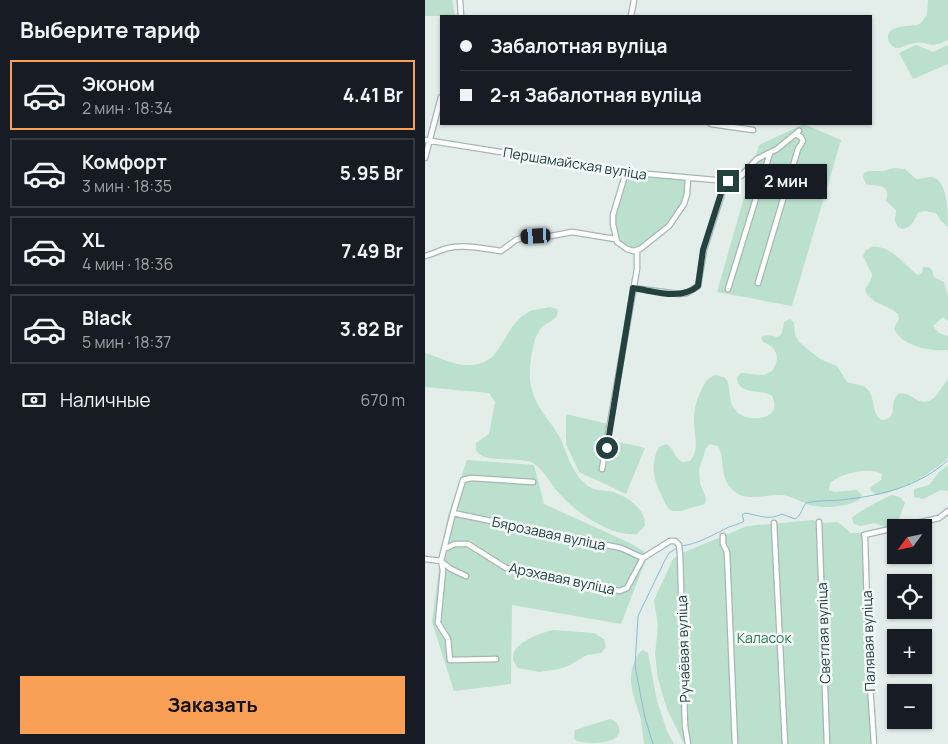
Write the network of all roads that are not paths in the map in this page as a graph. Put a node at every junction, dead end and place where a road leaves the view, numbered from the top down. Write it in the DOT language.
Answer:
graph roads {
  1 [pos="460,0"];
  2 [pos="634,0"];
  3 [pos="461,15"];
  4 [pos="631,15"];
  5 [pos="440,101"];
  6 [pos="718,125"];
  7 [pos="753,130"];
  8 [pos="427,140"];
  9 [pos="770,153"];
  10 [pos="425,158"];
  11 [pos="626,172"];
  12 [pos="688,178"];
  13 [pos="725,181"];
  14 [pos="615,239"];
  15 [pos="637,251"];
  16 [pos="425,256"];
  17 [pos="758,283"];
  18 [pos="633,288"];
  19 [pos="728,289"];
  20 [pos="602,469"];
  21 [pos="533,482"];
  22 [pos="948,511"];
  23 [pos="453,513"];
  24 [pos="819,522"];
  25 [pos="774,523"];
  26 [pos="723,536"];
  27 [pos="444,549"];
  28 [pos="643,558"];
  29 [pos="425,559"];
  30 [pos="441,561"];
  31 [pos="465,576"];
  32 [pos="496,659"];
  33 [pos="688,744"];
  34 [pos="735,744"];
  35 [pos="785,744"];
  36 [pos="827,744"];
  37 [pos="874,744"];
  1 -- 3 [label="street"];
  2 -- 4 [label="street"];
  5 -- 8 [label="street"];
  6 -- 7 [label="street"];
  8 -- 10 [label="street"];
  8 -- 11 [label="street, Першамайская вуліца"];
  9 -- 13 [label="street"];
  9 -- 17 [label="street"];
  9 -- 19 [label="street"];
  11 -- 12 [label="street, Першамайская вуліца"];
  11 -- 14 [label="street"];
  12 -- 13 [label="street, Першамайская вуліца"];
  12 -- 15 [label="street"];
  13 -- 18 [label="street"];
  14 -- 15 [label="street"];
  14 -- 16 [label="street"];
  15 -- 18 [label="street"];
  18 -- 20 [label="street"];
  21 -- 23 [label="street"];
  22 -- 37 [label="street, Палявая вуліца"];
  23 -- 27 [label="street"];
  23 -- 28 [label="street, Бярозавая вуліца"];
  24 -- 36 [label="street, Светлая вуліца"];
  25 -- 35 [label="street"];
  26 -- 34 [label="street"];
  27 -- 28 [label="street, Арэхавая вуліца"];
  27 -- 30 [label="street"];
  28 -- 33 [label="street, Ручаёвая вуліца"];
  29 -- 30 [label="street"];
  30 -- 31 [label="street"];
  30 -- 32 [label="street"];
}
